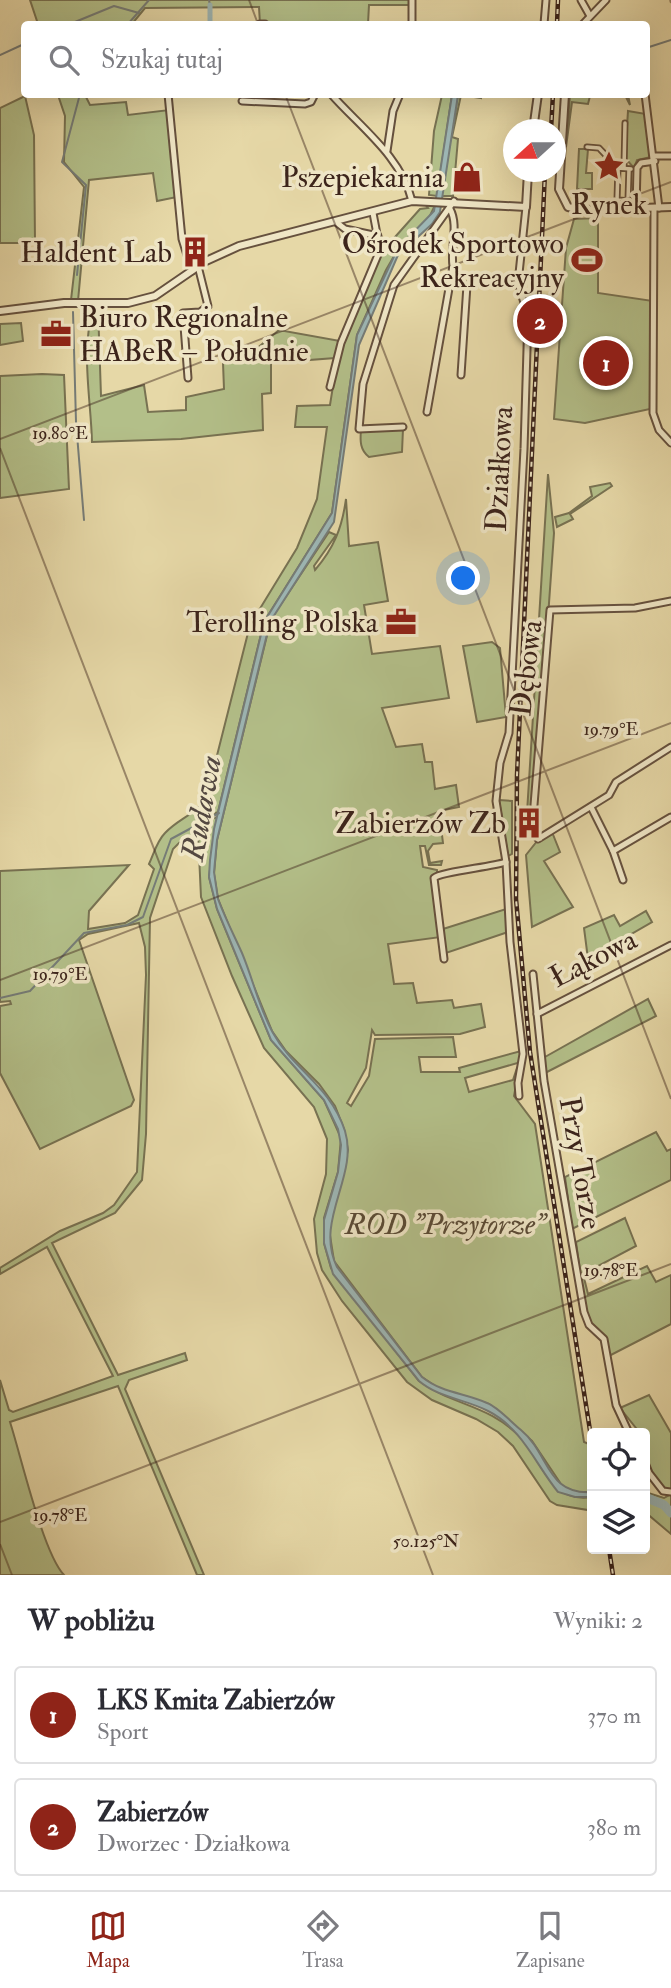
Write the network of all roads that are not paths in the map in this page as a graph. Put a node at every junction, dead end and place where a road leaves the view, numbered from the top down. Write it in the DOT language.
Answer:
graph roads {
  1 [pos="412,0"];
  2 [pos="546,0"];
  3 [pos="580,0"];
  4 [pos="606,0"];
  5 [pos="590,16"];
  6 [pos="412,21"];
  7 [pos="544,21"];
  8 [pos="586,21"];
  9 [pos="168,98"];
  10 [pos="313,98"];
  11 [pos="335,98"];
  12 [pos="398,98"];
  13 [pos="537,98"];
  14 [pos="565,98"];
  15 [pos="646,98"];
  16 [pos="242,101"];
  17 [pos="535,119"];
  18 [pos="625,123"];
  19 [pos="587,147"];
  20 [pos="387,151"];
  21 [pos="671,156"];
  22 [pos="654,159"];
  23 [pos="618,168"];
  24 [pos="628,169"];
  25 [pos="527,182"];
  26 [pos="611,190"];
  27 [pos="617,190"];
  28 [pos="412,201"];
  29 [pos="452,201"];
  30 [pos="526,207"];
  31 [pos="656,208"];
  32 [pos="671,208"];
  33 [pos="450,209"];
  34 [pos="636,209"];
  35 [pos="373,212"];
  36 [pos="336,222"];
  37 [pos="378,236"];
  38 [pos="195,268"];
  39 [pos="518,277"];
  40 [pos="0,311"];
  41 [pos="461,375"];
  42 [pos="188,378"];
  43 [pos="330,387"];
  44 [pos="426,412"];
  45 [pos="402,427"];
  46 [pos="671,443"];
  47 [pos="671,601"];
  48 [pos="671,747"];
  49 [pos="534,805"];
  50 [pos="591,807"];
  51 [pos="671,817"];
  52 [pos="538,839"];
  53 [pos="613,851"];
  54 [pos="506,862"];
  55 [pos="623,880"];
  56 [pos="671,944"];
  57 [pos="444,958"];
  58 [pos="533,974"];
  59 [pos="537,1014"];
  60 [pos="519,1096"];
  61 [pos="626,1428"];
  62 [pos="650,1474"];
  63 [pos="669,1493"];
  1 -- 6 [label="street"];
  2 -- 7 [label="street"];
  3 -- 5 [label="street"];
  4 -- 5 [label="street"];
  5 -- 8 [label="street"];
  9 -- 38 [label="street"];
  10 -- 16 [label="street"];
  11 -- 20 [label="street"];
  12 -- 20 [label="street"];
  13 -- 17 [label="street"];
  14 -- 34 [label="street"];
  15 -- 22 [label="street"];
  18 -- 24 [label="street"];
  19 -- 23 [label="street"];
  20 -- 28 [label="street"];
  21 -- 22 [label="street"];
  22 -- 31 [label="street"];
  22 -- 34 [label="street"];
  23 -- 24 [label="street"];
  23 -- 27 [label="street"];
  24 -- 27 [label="street"];
  25 -- 30 [label="street"];
  26 -- 27 [label="street"];
  28 -- 29 [label="street"];
  28 -- 35 [label="street"];
  29 -- 30 [label="street"];
  29 -- 33 [label="street"];
  30 -- 39 [label="street"];
  31 -- 32 [label="street"];
  31 -- 34 [label="street"];
  31 -- 46 [label="street"];
  33 -- 44 [label="street"];
  33 -- 45 [label="street"];
  35 -- 36 [label="street"];
  35 -- 37 [label="street"];
  36 -- 37 [label="street"];
  36 -- 38 [label="street"];
  37 -- 43 [label="street"];
  38 -- 40 [label="street"];
  38 -- 42 [label="street"];
  39 -- 41 [label="street"];
  39 -- 54 [label="street, Działkowa"];
  47 -- 49 [label="street, Dębowa"];
  48 -- 50 [label="street"];
  50 -- 52 [label="street"];
  50 -- 53 [label="street"];
  51 -- 53 [label="street"];
  53 -- 55 [label="street"];
  54 -- 57 [label="street"];
  54 -- 60 [label="street, Działkowa"];
  56 -- 59 [label="street, Łąkowa"];
  58 -- 59 [label="street, Przy Torze"];
  59 -- 61 [label="street, Przy Torze"];
  62 -- 63 [label="street"];
}
